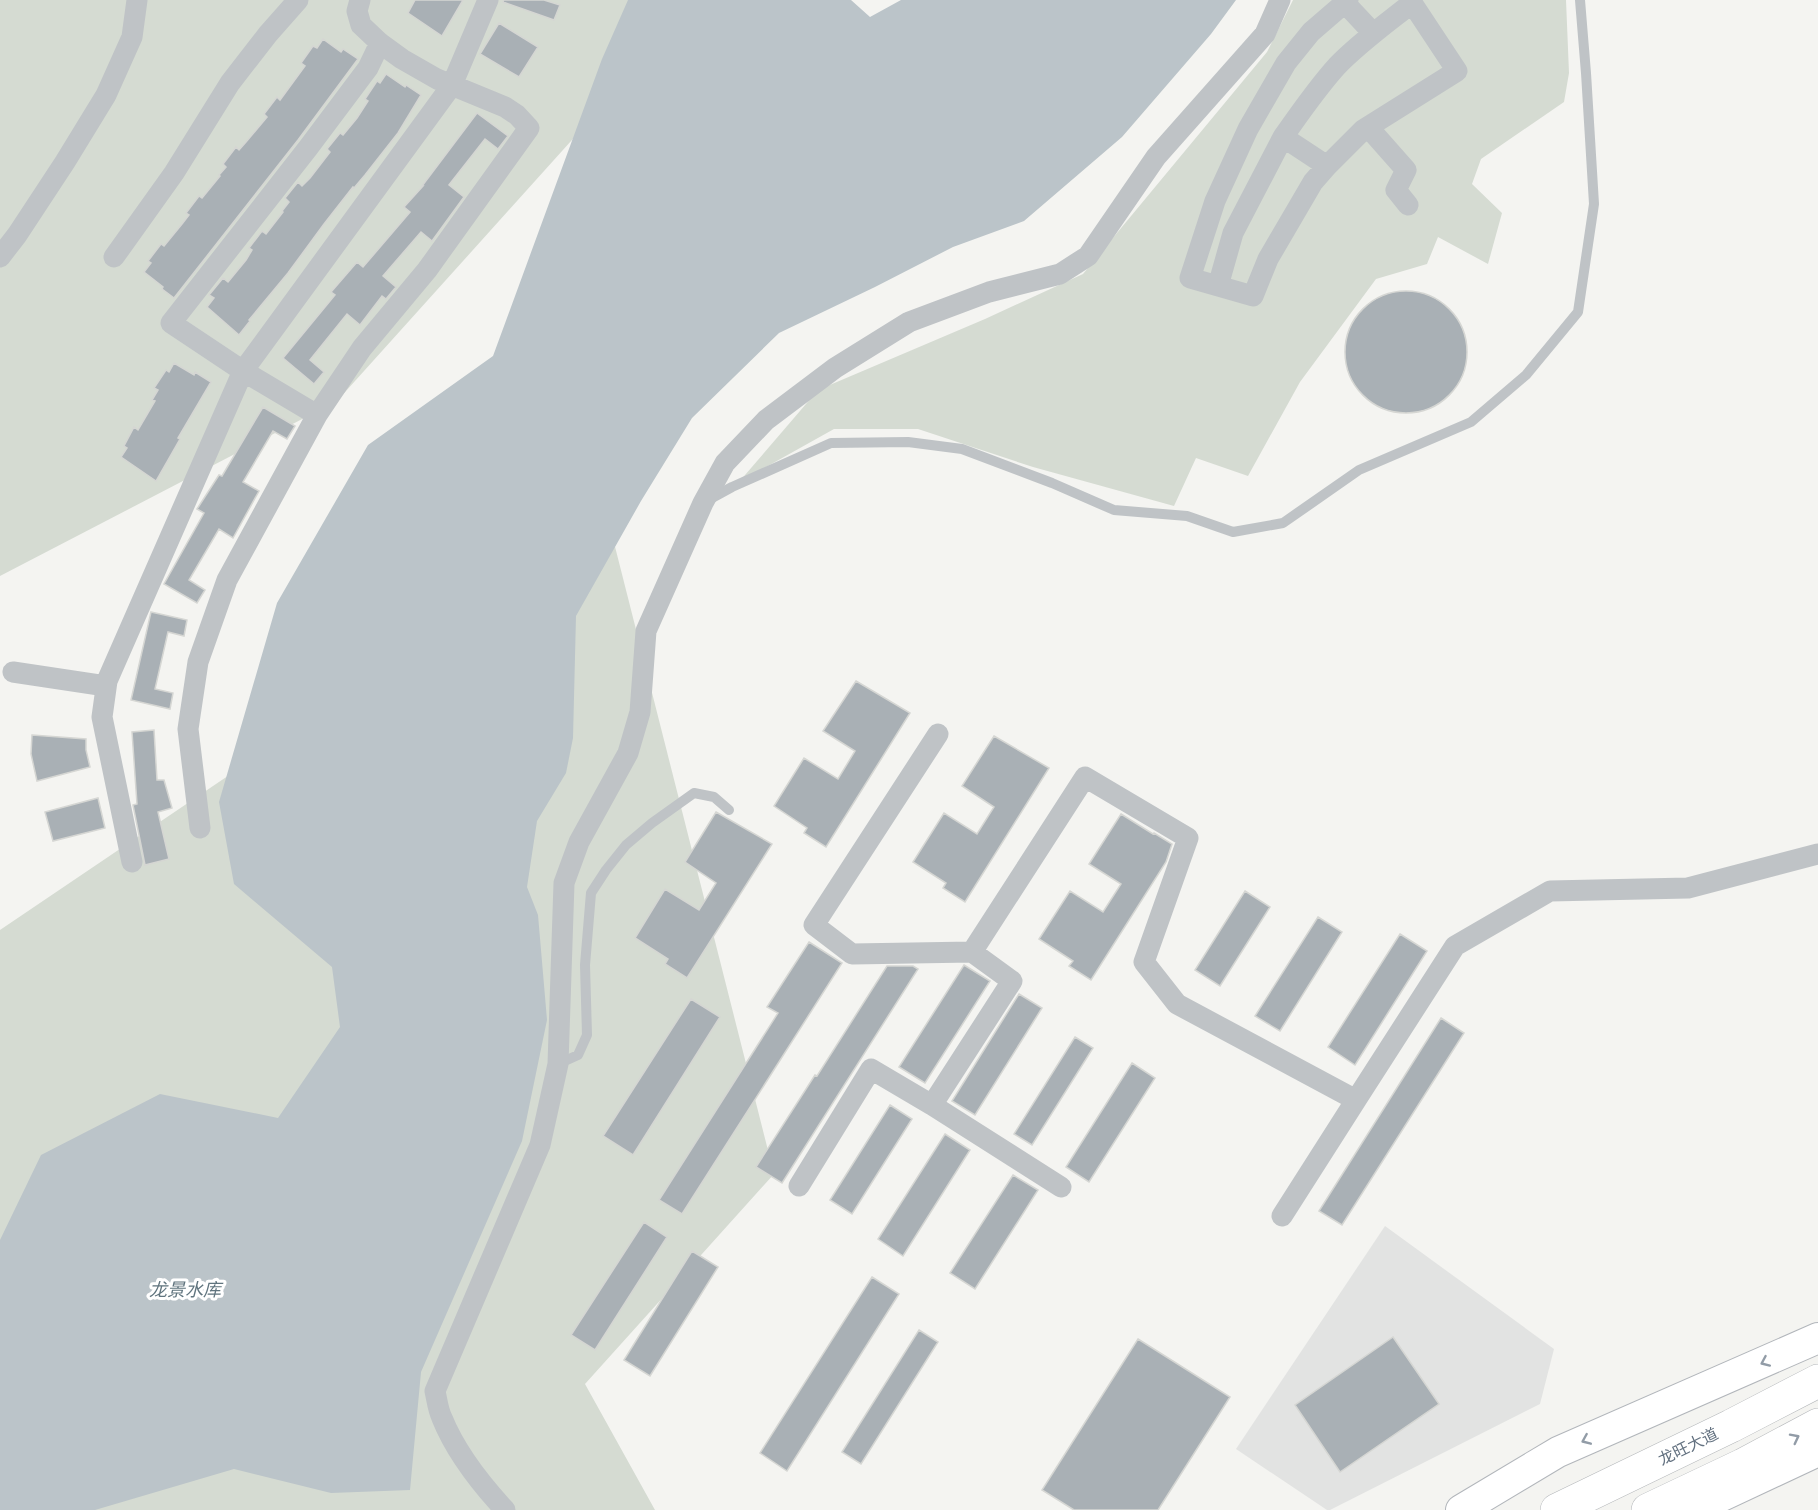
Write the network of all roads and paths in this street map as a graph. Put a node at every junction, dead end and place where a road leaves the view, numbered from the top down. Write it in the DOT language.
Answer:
graph roads {
  1 [pos="137,0"];
  2 [pos="298,0"];
  3 [pos="360,0"];
  4 [pos="488,0"];
  5 [pos="1280,0"];
  6 [pos="1580,0"];
  7 [pos="1346,1"];
  8 [pos="1373,33"];
  9 [pos="380,43"];
  10 [pos="1257,43"];
  11 [pos="1286,63"];
  12 [pos="452,85"];
  13 [pos="1368,127"];
  14 [pos="1283,137"];
  15 [pos="1327,166"];
  16 [pos="1408,205"];
  17 [pos="1207,224"];
  18 [pos="1233,233"];
  19 [pos="0,257"];
  20 [pos="114,257"];
  21 [pos="1218,286"];
  22 [pos="243,371"];
  23 [pos="317,415"];
  24 [pos="703,503"];
  25 [pos="13,672"];
  26 [pos="106,686"];
  27 [pos="938,734"];
  28 [pos="729,810"];
  29 [pos="200,828"];
  30 [pos="1818,854"];
  31 [pos="132,862"];
  32 [pos="972,952"];
  33 [pos="558,1064"];
  34 [pos="1356,1100"];
  35 [pos="932,1105"];
  36 [pos="799,1186"];
  37 [pos="1061,1187"];
  38 [pos="1282,1216"];
  39 [pos="1818,1338"];
  40 [pos="1818,1381"];
  41 [pos="1818,1425"];
  42 [pos="1818,1451"];
  43 [pos="505,1510"];
  44 [pos="1461,1510"];
  45 [pos="1557,1510"];
  46 [pos="1648,1510"];
  47 [pos="1692,1510"];
  1 -- 19 [label="street"];
  2 -- 20 [label="street"];
  3 -- 9 [label="street"];
  4 -- 12 [label="street"];
  5 -- 10 [label="street"];
  6 -- 24 [label="lane"];
  7 -- 8 [label="street"];
  7 -- 11 [label="street"];
  8 -- 13 [label="street"];
  8 -- 14 [label="street"];
  9 -- 12 [label="street"];
  9 -- 22 [label="street"];
  10 -- 11 [label="street"];
  10 -- 24 [label="street"];
  11 -- 17 [label="street"];
  12 -- 22 [label="street"];
  12 -- 23 [label="street"];
  13 -- 15 [label="street"];
  13 -- 16 [label="street"];
  14 -- 15 [label="street"];
  14 -- 18 [label="street"];
  15 -- 21 [label="street"];
  17 -- 18 [label="street"];
  17 -- 21 [label="street"];
  18 -- 21 [label="street"];
  22 -- 23 [label="street"];
  22 -- 26 [label="street"];
  23 -- 29 [label="street"];
  24 -- 33 [label="street"];
  25 -- 26 [label="street"];
  26 -- 31 [label="street"];
  27 -- 32 [label="street"];
  28 -- 33 [label="lane"];
  30 -- 34 [label="street"];
  32 -- 34 [label="street"];
  32 -- 35 [label="street"];
  33 -- 43 [label="street"];
  34 -- 38 [label="street"];
  35 -- 36 [label="street"];
  35 -- 37 [label="street"];
  39 -- 44 [label="street, one-way"];
  40 -- 45 [label="highway, 龙旺大道"];
  46 -- 41 [label="highway, one-way"];
  42 -- 47 [label="street"];
}
